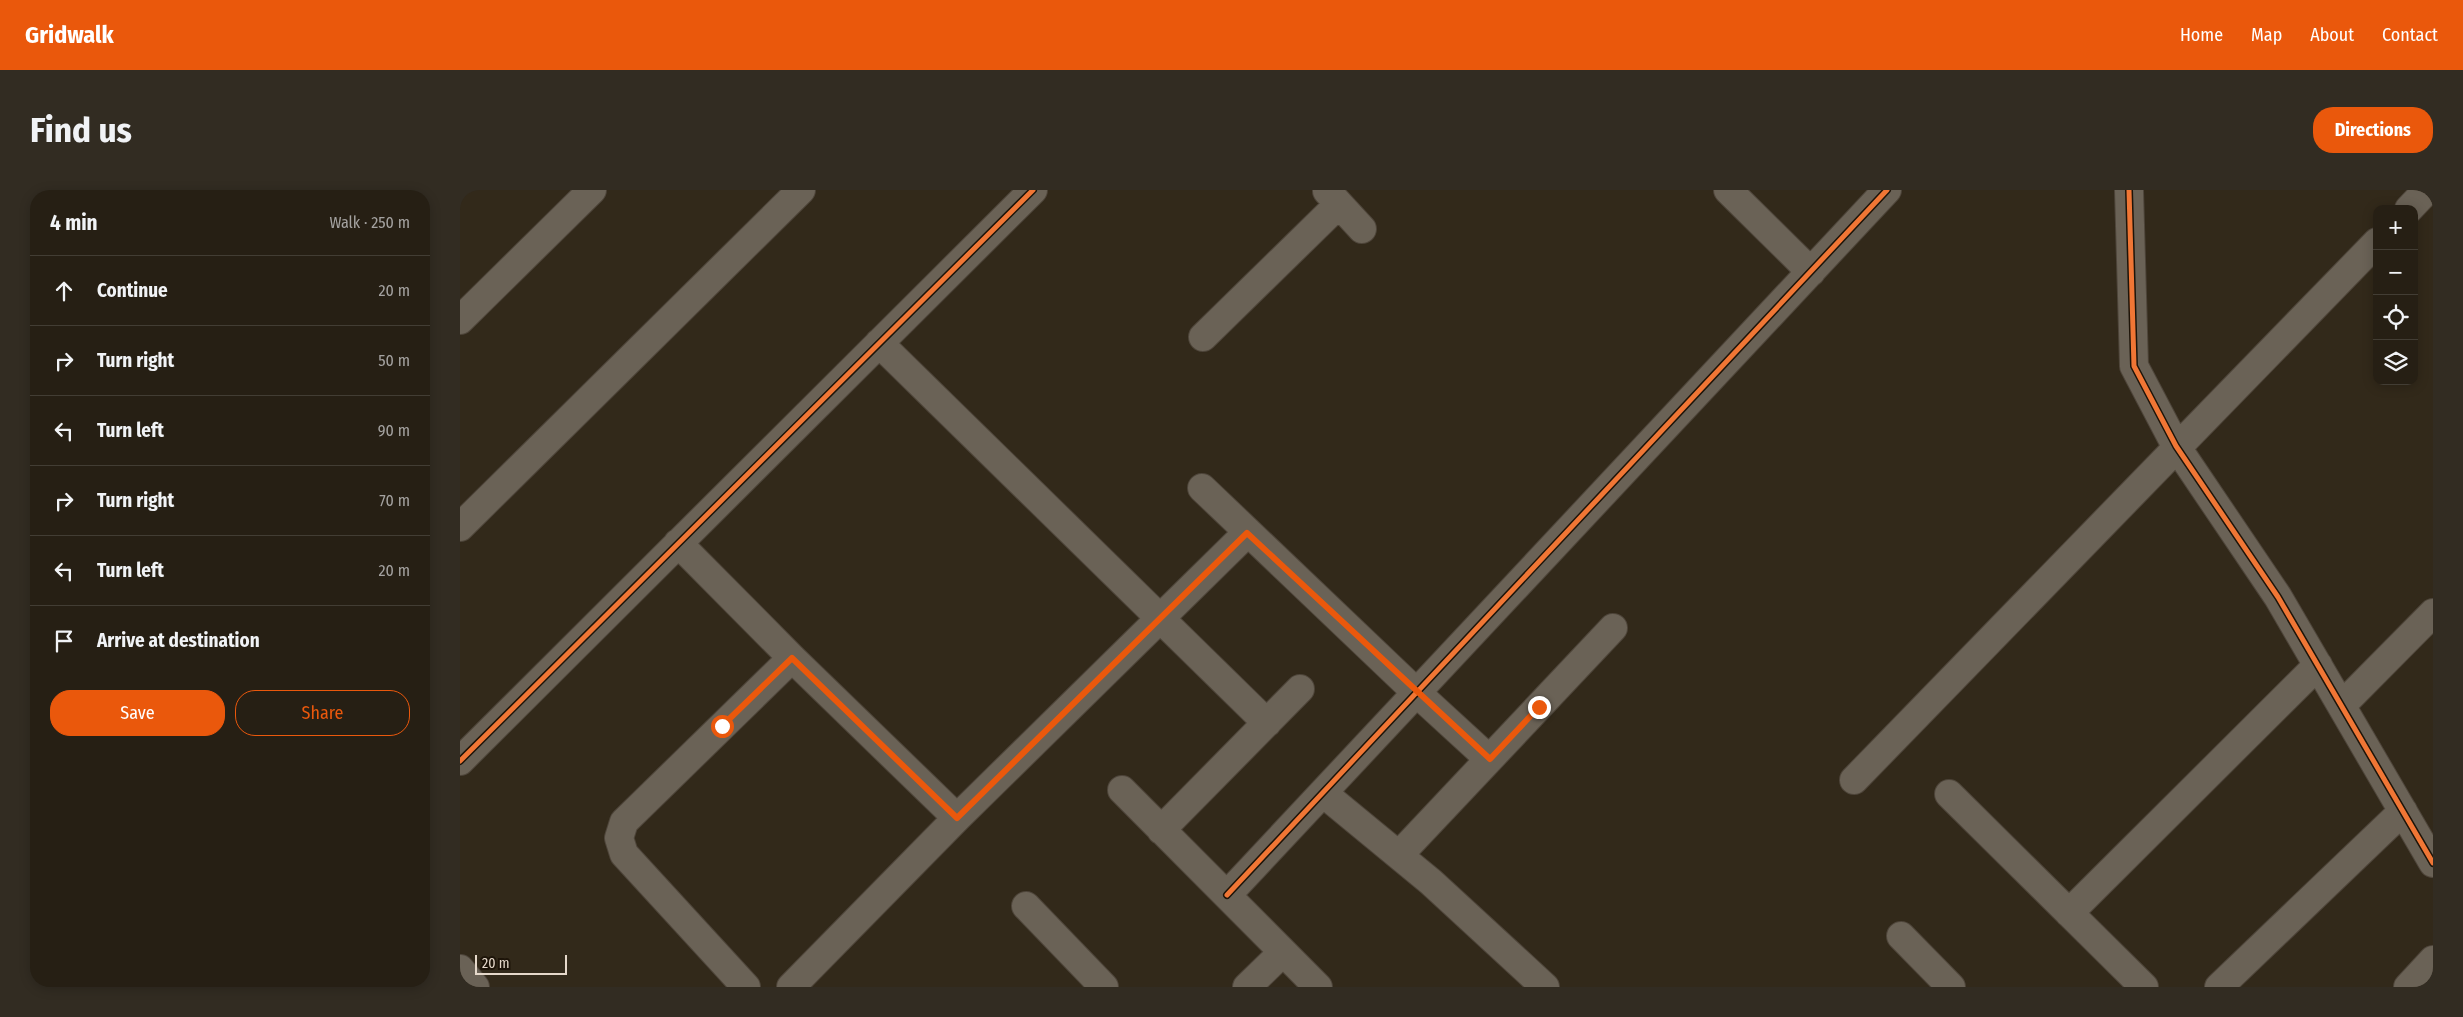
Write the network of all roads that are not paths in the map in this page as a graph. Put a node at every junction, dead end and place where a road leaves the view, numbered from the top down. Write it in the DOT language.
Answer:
graph roads {
  1 [pos="592,190"];
  2 [pos="801,190"];
  3 [pos="1032,190"];
  4 [pos="1728,190"];
  5 [pos="1887,190"];
  6 [pos="2129,190"];
  7 [pos="2427,190"];
  8 [pos="1332,197"];
  9 [pos="2413,205"];
  10 [pos="1362,229"];
  11 [pos="2373,246"];
  12 [pos="1811,272"];
  13 [pos="460,320"];
  14 [pos="1203,337"];
  15 [pos="879,343"];
  16 [pos="2176,446"];
  17 [pos="1202,488"];
  18 [pos="460,527"];
  19 [pos="1247,533"];
  20 [pos="678,543"];
  21 [pos="2433,613"];
  22 [pos="1160,618"];
  23 [pos="1613,628"];
  24 [pos="792,658"];
  25 [pos="2318,665"];
  26 [pos="1300,689"];
  27 [pos="1417,693"];
  28 [pos="2342,705"];
  29 [pos="1267,723"];
  30 [pos="1490,759"];
  31 [pos="460,760"];
  32 [pos="1854,780"];
  33 [pos="1122,790"];
  34 [pos="1323,793"];
  35 [pos="1949,794"];
  36 [pos="2403,811"];
  37 [pos="957,818"];
  38 [pos="1161,830"];
  39 [pos="1399,855"];
  40 [pos="2433,863"];
  41 [pos="1226,895"];
  42 [pos="1026,906"];
  43 [pos="2069,912"];
  44 [pos="1901,936"];
  45 [pos="1283,952"];
  46 [pos="2433,960"];
  47 [pos="460,969"];
  48 [pos="475,987"];
  49 [pos="746,987"];
  50 [pos="791,987"];
  51 [pos="1104,987"];
  52 [pos="1247,987"];
  53 [pos="1318,987"];
  54 [pos="1545,987"];
  55 [pos="1951,987"];
  56 [pos="2144,987"];
  57 [pos="2219,987"];
  58 [pos="2408,987"];
  1 -- 13 [label="street"];
  2 -- 18 [label="street"];
  3 -- 15 [label="street"];
  4 -- 12 [label="street"];
  5 -- 12 [label="street"];
  6 -- 16 [label="street"];
  7 -- 9 [label="street"];
  8 -- 10 [label="street"];
  8 -- 14 [label="street"];
  11 -- 16 [label="street"];
  12 -- 27 [label="street"];
  15 -- 20 [label="street"];
  15 -- 22 [label="street"];
  16 -- 25 [label="street"];
  16 -- 32 [label="street"];
  17 -- 19 [label="street"];
  19 -- 22 [label="street"];
  19 -- 27 [label="street"];
  20 -- 24 [label="street"];
  20 -- 31 [label="street"];
  21 -- 28 [label="street"];
  22 -- 29 [label="street"];
  22 -- 37 [label="street"];
  23 -- 30 [label="street"];
  24 -- 37 [label="street"];
  24 -- 49 [label="street"];
  25 -- 28 [label="street"];
  25 -- 43 [label="street"];
  26 -- 29 [label="street"];
  27 -- 30 [label="street"];
  27 -- 34 [label="street"];
  28 -- 36 [label="street"];
  29 -- 38 [label="street"];
  30 -- 39 [label="street"];
  33 -- 38 [label="street"];
  34 -- 39 [label="street"];
  34 -- 41 [label="street"];
  35 -- 43 [label="street"];
  36 -- 40 [label="street"];
  36 -- 57 [label="street"];
  37 -- 50 [label="street"];
  38 -- 41 [label="street"];
  39 -- 54 [label="street"];
  41 -- 45 [label="street"];
  42 -- 51 [label="street"];
  43 -- 56 [label="street"];
  44 -- 55 [label="street"];
  45 -- 52 [label="street"];
  45 -- 53 [label="street"];
  46 -- 58 [label="street"];
  47 -- 48 [label="street"];
}
